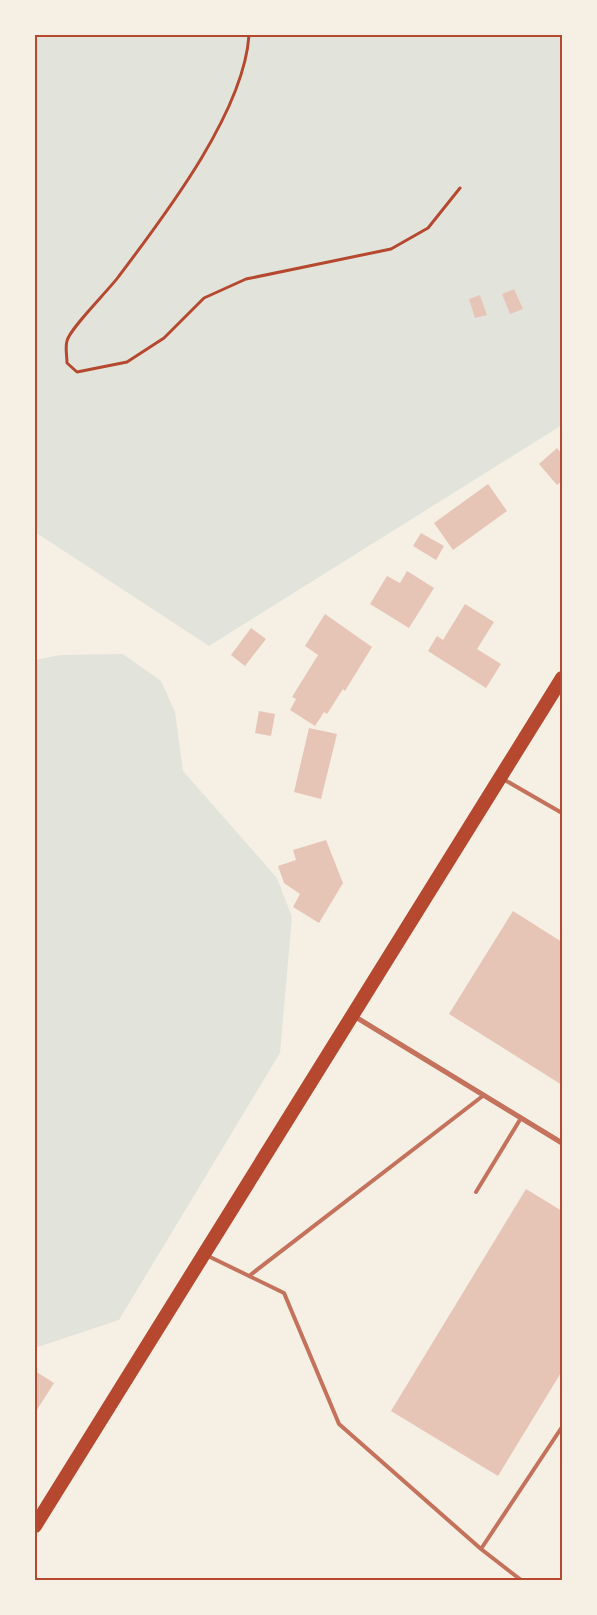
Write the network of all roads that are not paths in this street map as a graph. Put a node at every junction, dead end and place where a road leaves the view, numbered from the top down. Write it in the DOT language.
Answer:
graph roads {
  1 [pos="562,678"];
  2 [pos="500,777"];
  3 [pos="562,814"];
  4 [pos="351,1015"];
  5 [pos="484,1095"];
  6 [pos="521,1118"];
  7 [pos="562,1143"];
  8 [pos="476,1192"];
  9 [pos="203,1254"];
  10 [pos="249,1276"];
  11 [pos="562,1427"];
  12 [pos="35,1526"];
  13 [pos="481,1549"];
  14 [pos="521,1580"];
  1 -- 2 [label="highway"];
  2 -- 3 [label="lane"];
  2 -- 4 [label="highway"];
  4 -- 5 [label="street"];
  4 -- 9 [label="highway"];
  5 -- 6 [label="street"];
  5 -- 10 [label="lane"];
  6 -- 7 [label="street"];
  6 -- 8 [label="lane"];
  9 -- 10 [label="lane"];
  9 -- 12 [label="highway"];
  10 -- 13 [label="lane"];
  11 -- 13 [label="lane"];
  13 -- 14 [label="lane"];
}
